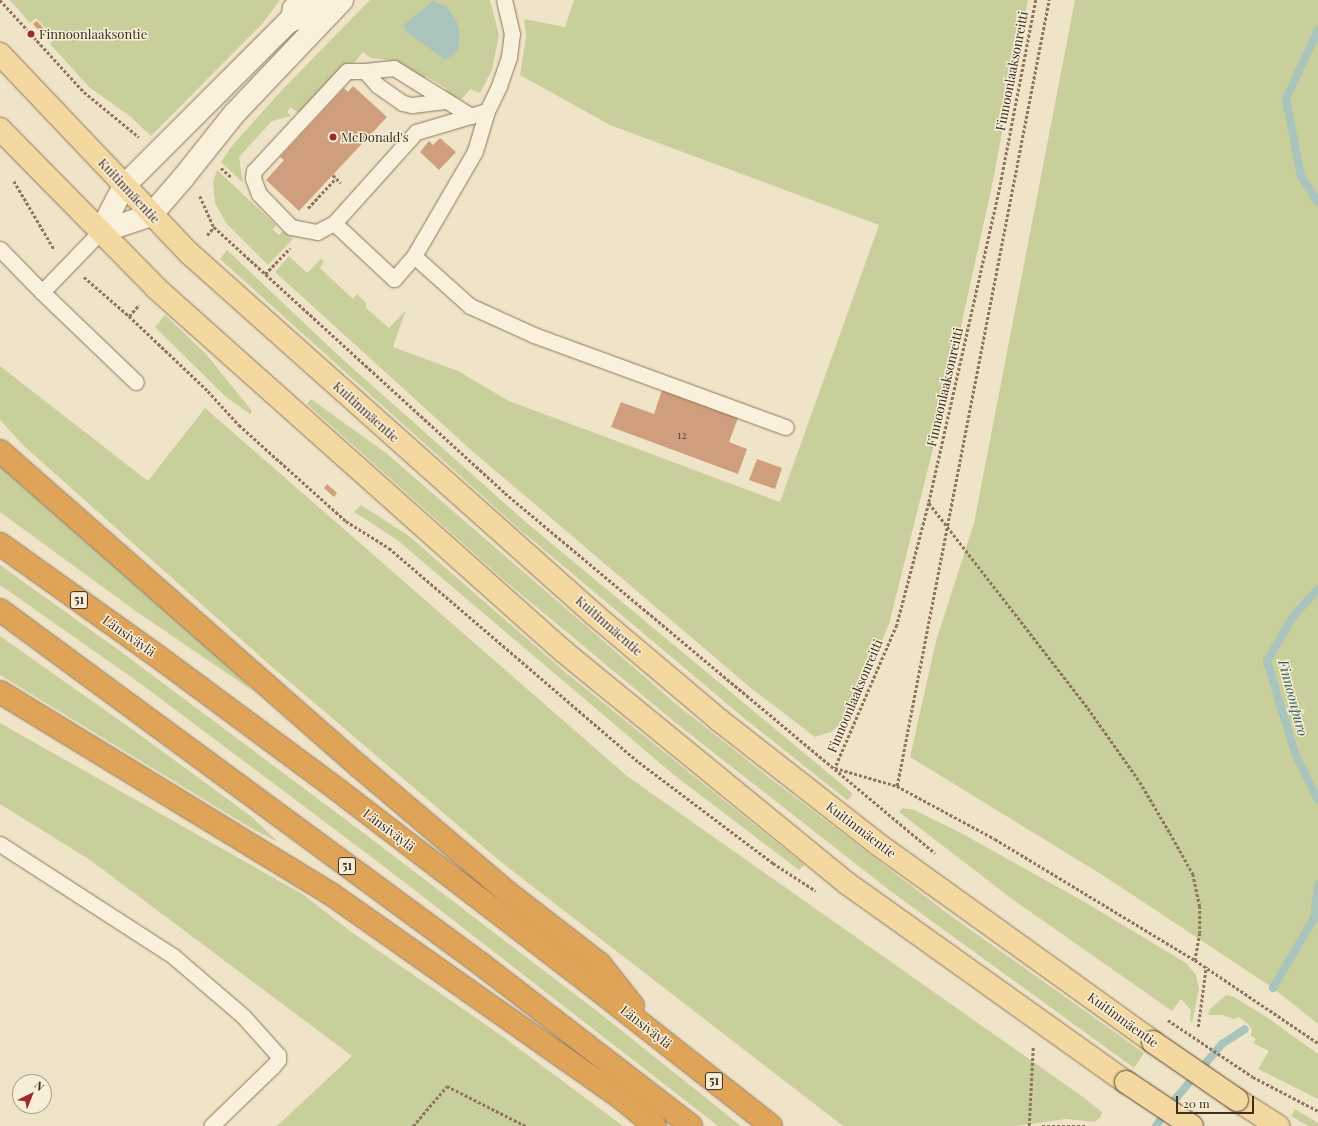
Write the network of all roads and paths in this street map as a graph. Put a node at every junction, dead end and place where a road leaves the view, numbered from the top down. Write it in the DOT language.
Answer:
graph roads {
  1 [pos="0,0"];
  2 [pos="296,0"];
  3 [pos="317,0"];
  4 [pos="342,0"];
  5 [pos="504,0"];
  6 [pos="1036,0"];
  7 [pos="1049,0"];
  8 [pos="287,23"];
  9 [pos="0,54"];
  10 [pos="365,71"];
  11 [pos="443,101"];
  12 [pos="487,111"];
  13 [pos="470,116"];
  14 [pos="0,129"];
  15 [pos="158,154"];
  16 [pos="183,178"];
  17 [pos="336,178"];
  18 [pos="124,186"];
  19 [pos="304,212"];
  20 [pos="151,215"];
  21 [pos="334,223"];
  22 [pos="100,232"];
  23 [pos="0,250"];
  24 [pos="414,256"];
  25 [pos="42,292"];
  26 [pos="136,382"];
  27 [pos="786,427"];
  28 [pos="0,451"];
  29 [pos="929,503"];
  30 [pos="948,527"];
  31 [pos="0,544"];
  32 [pos="0,610"];
  33 [pos="0,692"];
  34 [pos="835,768"];
  35 [pos="897,786"];
  36 [pos="0,844"];
  37 [pos="938,855"];
  38 [pos="1195,960"];
  39 [pos="1206,967"];
  40 [pos="1162,1016"];
  41 [pos="1198,1027"];
  42 [pos="658,1037"];
  43 [pos="1318,1043"];
  44 [pos="1033,1046"];
  45 [pos="1318,1112"];
  46 [pos="211,1126"];
  47 [pos="413,1126"];
  48 [pos="526,1126"];
  49 [pos="655,1126"];
  50 [pos="691,1126"];
  51 [pos="771,1126"];
  52 [pos="1029,1126"];
  53 [pos="1042,1126"];
  54 [pos="1086,1126"];
  55 [pos="1192,1126"];
  56 [pos="1278,1126"];
  1 -- 15 [label="path"];
  2 -- 8 [label="lane"];
  3 -- 8 [label="street"];
  4 -- 16 [label="street"];
  5 -- 12 [label="lane"];
  6 -- 29 [label="path, Finnoonlaaksonreitti"];
  7 -- 30 [label="path"];
  8 -- 15 [label="street"];
  9 -- 18 [label="main road, Kuitinmäentie"];
  10 -- 11 [label="lane"];
  10 -- 11 [label="lane"];
  10 -- 21 [label="lane"];
  11 -- 13 [label="lane"];
  12 -- 13 [label="lane"];
  12 -- 24 [label="lane"];
  13 -- 21 [label="lane"];
  14 -- 22 [label="main road"];
  15 -- 18 [label="street"];
  16 -- 20 [label="street"];
  16 -- 34 [label="path"];
  17 -- 19 [label="path"];
  18 -- 20 [label="main road, Kuitinmäentie"];
  18 -- 22 [label="street"];
  20 -- 22 [label="street"];
  20 -- 56 [label="main road, Kuitinmäentie, bridge"];
  21 -- 24 [label="lane"];
  22 -- 25 [label="lane"];
  22 -- 55 [label="main road, bridge"];
  23 -- 25 [label="lane"];
  24 -- 27 [label="lane"];
  25 -- 26 [label="lane"];
  28 -- 42 [label="highway"];
  29 -- 30 [label="path"];
  29 -- 34 [label="path, Finnoonlaaksonreitti"];
  30 -- 35 [label="path"];
  30 -- 38 [label="path"];
  31 -- 42 [label="highway, Länsiväylä / 51"];
  32 -- 50 [label="highway, 51"];
  33 -- 49 [label="highway"];
  34 -- 35 [label="path"];
  34 -- 37 [label="path"];
  35 -- 38 [label="path"];
  36 -- 46 [label="lane"];
  38 -- 39 [label="path"];
  39 -- 41 [label="path"];
  39 -- 43 [label="path"];
  40 -- 45 [label="path, bridge"];
  42 -- 51 [label="highway, Länsiväylä / 51"];
  44 -- 52 [label="path"];
  47 -- 48 [label="path"];
  53 -- 54 [label="path"];
}
